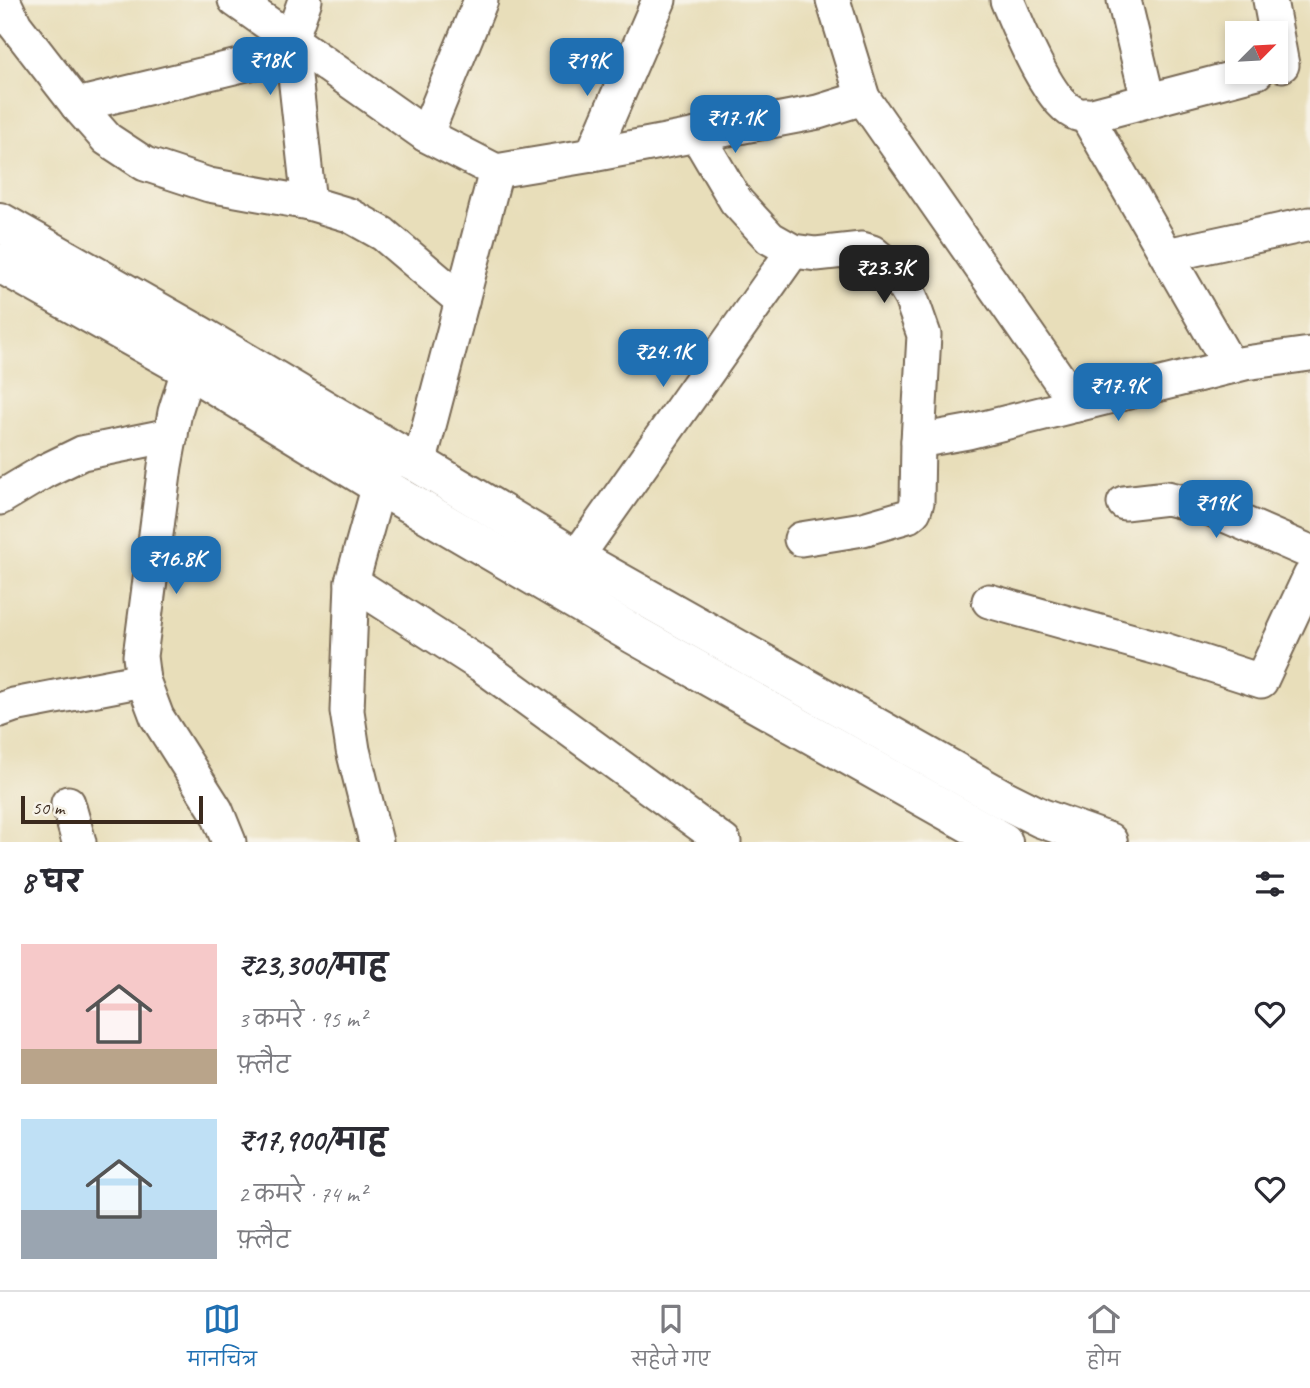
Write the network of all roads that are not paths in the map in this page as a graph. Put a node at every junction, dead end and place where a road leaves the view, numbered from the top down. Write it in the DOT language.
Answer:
graph roads {
  1 [pos="3,0"];
  2 [pos="234,0"];
  3 [pos="305,0"];
  4 [pos="481,0"];
  5 [pos="659,0"];
  6 [pos="833,0"];
  7 [pos="1007,0"];
  8 [pos="1124,0"];
  9 [pos="1270,0"];
  10 [pos="1274,21"];
  11 [pos="291,47"];
  12 [pos="1225,80"];
  13 [pos="863,98"];
  14 [pos="1148,100"];
  15 [pos="77,105"];
  16 [pos="1086,115"];
  17 [pos="426,135"];
  18 [pos="697,135"];
  19 [pos="592,155"];
  20 [pos="496,171"];
  21 [pos="309,203"];
  22 [pos="0,222"];
  23 [pos="1310,224"];
  24 [pos="793,251"];
  25 [pos="1167,255"];
  26 [pos="0,263"];
  27 [pos="462,301"];
  28 [pos="194,352"];
  29 [pos="1310,354"];
  30 [pos="1231,366"];
  31 [pos="1077,405"];
  32 [pos="171,435"];
  33 [pos="918,441"];
  34 [pos="397,467"];
  35 [pos="0,498"];
  36 [pos="1124,503"];
  37 [pos="801,538"];
  38 [pos="1310,552"];
  39 [pos="576,558"];
  40 [pos="1310,576"];
  41 [pos="352,582"];
  42 [pos="989,601"];
  43 [pos="143,680"];
  44 [pos="0,710"];
  45 [pos="1003,799"];
  46 [pos="68,803"];
  47 [pos="1104,841"];
  48 [pos="79,842"];
  49 [pos="229,842"];
  50 [pos="376,842"];
  51 [pos="724,842"];
  52 [pos="1006,842"];
  1 -- 15 [label="street"];
  2 -- 11 [label="street"];
  3 -- 11 [label="street"];
  4 -- 17 [label="street"];
  5 -- 19 [label="street"];
  6 -- 13 [label="street"];
  7 -- 16 [label="street"];
  8 -- 14 [label="street"];
  9 -- 10 [label="street"];
  11 -- 15 [label="street"];
  11 -- 17 [label="street"];
  11 -- 21 [label="street"];
  12 -- 14 [label="street"];
  13 -- 18 [label="street"];
  13 -- 31 [label="street"];
  14 -- 16 [label="street"];
  15 -- 21 [label="street"];
  16 -- 25 [label="street"];
  17 -- 20 [label="street"];
  18 -- 19 [label="street"];
  18 -- 24 [label="street"];
  19 -- 20 [label="street"];
  20 -- 27 [label="street"];
  21 -- 27 [label="street"];
  22 -- 28 [label="main road"];
  23 -- 25 [label="street"];
  24 -- 33 [label="street"];
  24 -- 39 [label="street"];
  25 -- 30 [label="street"];
  26 -- 28 [label="main road"];
  27 -- 34 [label="street"];
  28 -- 32 [label="street"];
  28 -- 34 [label="main road"];
  29 -- 30 [label="street"];
  30 -- 31 [label="street"];
  31 -- 33 [label="street"];
  32 -- 35 [label="street"];
  32 -- 43 [label="street"];
  33 -- 37 [label="street"];
  34 -- 39 [label="main road"];
  34 -- 41 [label="street"];
  34 -- 52 [label="main road"];
  36 -- 38 [label="street"];
  39 -- 45 [label="main road"];
  40 -- 42 [label="street"];
  41 -- 50 [label="street"];
  41 -- 51 [label="street"];
  43 -- 44 [label="street"];
  43 -- 49 [label="street"];
  45 -- 47 [label="main road"];
  45 -- 52 [label="street"];
  46 -- 48 [label="street"];
}
